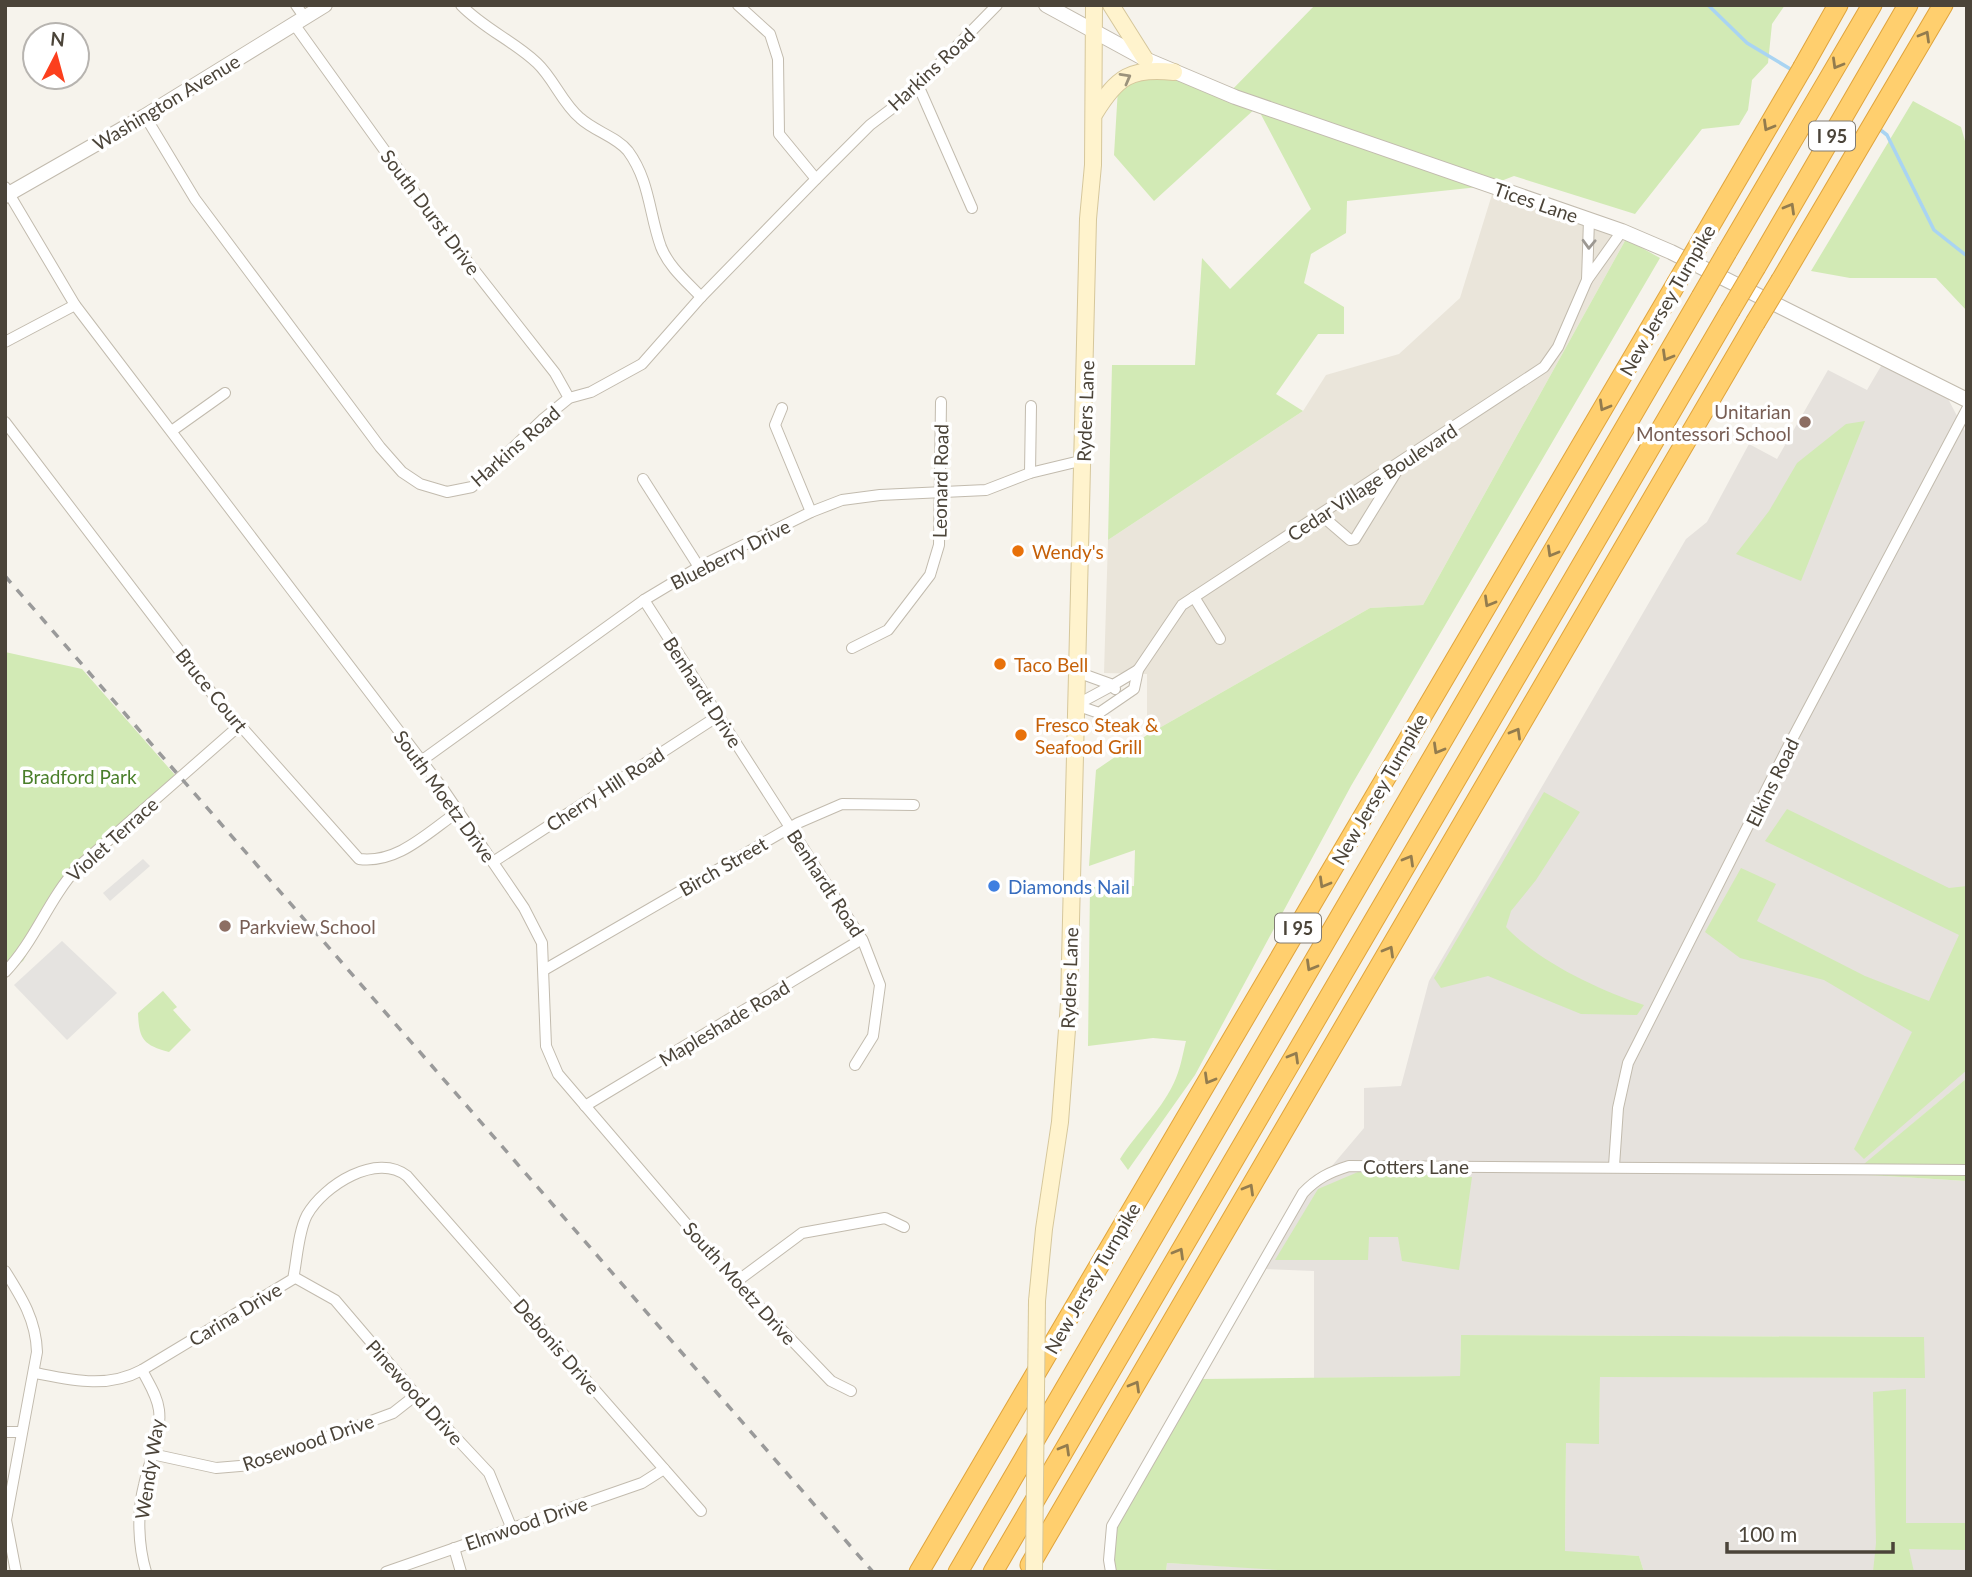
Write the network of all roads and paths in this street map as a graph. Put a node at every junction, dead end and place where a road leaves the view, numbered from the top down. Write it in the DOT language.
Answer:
graph roads {
  1 [pos="325,5"];
  2 [pos="461,5"];
  3 [pos="738,5"];
  4 [pos="997,5"];
  5 [pos="1046,5"];
  6 [pos="1094,5"];
  7 [pos="1111,5"];
  8 [pos="1839,5"];
  9 [pos="1872,5"];
  10 [pos="1908,5"];
  11 [pos="1943,5"];
  12 [pos="298,16"];
  13 [pos="1094,31"];
  14 [pos="1145,58"];
  15 [pos="1174,72"];
  16 [pos="918,85"];
  17 [pos="1094,115"];
  18 [pos="145,116"];
  19 [pos="816,179"];
  20 [pos="7,192"];
  21 [pos="972,208"];
  22 [pos="1589,220"];
  23 [pos="1622,231"];
  24 [pos="1587,280"];
  25 [pos="701,297"];
  26 [pos="75,305"];
  27 [pos="5,342"];
  28 [pos="225,393"];
  29 [pos="569,398"];
  30 [pos="1967,400"];
  31 [pos="942,402"];
  32 [pos="1031,406"];
  33 [pos="782,408"];
  34 [pos="1967,409"];
  35 [pos="5,422"];
  36 [pos="173,430"];
  37 [pos="1084,460"];
  38 [pos="1402,462"];
  39 [pos="1030,472"];
  40 [pos="643,479"];
  41 [pos="940,495"];
  42 [pos="811,512"];
  43 [pos="1321,515"];
  44 [pos="699,567"];
  45 [pos="1194,597"];
  46 [pos="643,600"];
  47 [pos="1220,639"];
  48 [pos="852,648"];
  49 [pos="1138,670"];
  50 [pos="1077,672"];
  51 [pos="1113,685"];
  52 [pos="1121,701"];
  53 [pos="1076,705"];
  54 [pos="718,716"];
  55 [pos="240,725"];
  56 [pos="421,761"];
  57 [pos="762,784"];
  58 [pos="914,805"];
  59 [pos="459,811"];
  60 [pos="790,828"];
  61 [pos="493,862"];
  62 [pos="862,939"];
  63 [pos="544,970"];
  64 [pos="5,972"];
  65 [pos="855,1065"];
  66 [pos="585,1107"];
  67 [pos="1614,1167"];
  68 [pos="1967,1170"];
  69 [pos="412,1181"];
  70 [pos="904,1227"];
  71 [pos="5,1271"];
  72 [pos="293,1277"];
  73 [pos="736,1282"];
  74 [pos="142,1370"];
  75 [pos="34,1373"];
  76 [pos="852,1391"];
  77 [pos="416,1395"];
  78 [pos="5,1432"];
  79 [pos="20,1432"];
  80 [pos="152,1454"];
  81 [pos="664,1469"];
  82 [pos="701,1511"];
  83 [pos="512,1529"];
  84 [pos="453,1548"];
  85 [pos="16,1572"];
  86 [pos="146,1572"];
  87 [pos="386,1572"];
  88 [pos="461,1572"];
  89 [pos="919,1572"];
  90 [pos="958,1572"];
  91 [pos="993,1572"];
  92 [pos="1026,1572"];
  93 [pos="1034,1572"];
  94 [pos="1111,1572"];
  1 -- 12 [label="street, Washington Avenue"];
  2 -- 25 [label="street"];
  3 -- 19 [label="street"];
  4 -- 16 [label="street, Harkins Road"];
  5 -- 13 [label="street"];
  6 -- 13 [label="main road, Ryders Lane"];
  7 -- 14 [label="main road"];
  8 -- 89 [label="highway, New Jersey Turnpike / I 95, one-way, bridge"];
  9 -- 90 [label="highway, New Jersey Turnpike / I 95, one-way, bridge"];
  91 -- 10 [label="highway, I 95, one-way, bridge"];
  92 -- 11 [label="highway, I 95, one-way, bridge"];
  12 -- 18 [label="street, Washington Avenue"];
  12 -- 29 [label="street, South Durst Drive"];
  13 -- 14 [label="street, Tices Lane"];
  13 -- 17 [label="main road, Ryders Lane"];
  14 -- 15 [label="street, Tices Lane"];
  17 -- 15 [label="main road, one-way"];
  15 -- 22 [label="street, Tices Lane"];
  16 -- 19 [label="street, Harkins Road"];
  16 -- 21 [label="street"];
  17 -- 37 [label="main road, Ryders Lane"];
  18 -- 20 [label="street, Washington Avenue"];
  18 -- 29 [label="street, Harkins Road"];
  19 -- 25 [label="street, Harkins Road"];
  20 -- 26 [label="street, South Moetz Drive"];
  22 -- 23 [label="street, Tices Lane"];
  22 -- 24 [label="street, Cedar Village Boulevard, one-way"];
  23 -- 24 [label="street, Cedar Village Boulevard"];
  23 -- 30 [label="street, Tices Lane"];
  24 -- 38 [label="street, Cedar Village Boulevard"];
  25 -- 29 [label="street, Harkins Road"];
  26 -- 27 [label="street"];
  26 -- 36 [label="street, South Moetz Drive"];
  28 -- 36 [label="street"];
  31 -- 41 [label="street, Leonard Road"];
  32 -- 39 [label="street"];
  33 -- 42 [label="street"];
  34 -- 67 [label="street, Elkins Road"];
  35 -- 55 [label="street, Bruce Court"];
  36 -- 56 [label="street, South Moetz Drive"];
  37 -- 39 [label="street, Blueberry Drive"];
  37 -- 50 [label="main road, Ryders Lane"];
  38 -- 43 [label="street, Cedar Village Boulevard"];
  38 -- 43 [label="street"];
  39 -- 41 [label="street, Blueberry Drive"];
  40 -- 44 [label="street"];
  41 -- 42 [label="street, Blueberry Drive"];
  41 -- 48 [label="street, Leonard Road"];
  42 -- 44 [label="street, Blueberry Drive"];
  43 -- 45 [label="street, Cedar Village Boulevard"];
  44 -- 46 [label="street, Blueberry Drive"];
  45 -- 47 [label="street"];
  45 -- 49 [label="street, Cedar Village Boulevard"];
  46 -- 54 [label="street, Benhardt Drive"];
  46 -- 56 [label="street, Blueberry Drive"];
  49 -- 51 [label="street, Cedar Village Boulevard"];
  49 -- 52 [label="street, Cedar Village Boulevard"];
  50 -- 51 [label="street"];
  50 -- 53 [label="main road, Ryders Lane"];
  51 -- 52 [label="street"];
  51 -- 53 [label="street, Cedar Village Boulevard"];
  52 -- 53 [label="street"];
  53 -- 93 [label="main road, Ryders Lane, bridge"];
  54 -- 57 [label="street, Benhardt Drive"];
  54 -- 61 [label="street, Cherry Hill Road"];
  55 -- 59 [label="street, Bruce Court"];
  55 -- 64 [label="street, Violet Terrace"];
  56 -- 59 [label="street, South Moetz Drive"];
  57 -- 60 [label="street, Benhardt Road"];
  58 -- 60 [label="street, Birch Street"];
  59 -- 61 [label="street, South Moetz Drive"];
  60 -- 62 [label="street, Benhardt Road"];
  60 -- 63 [label="street, Birch Street"];
  61 -- 63 [label="street, South Moetz Drive"];
  62 -- 65 [label="street, Benhardt Road"];
  62 -- 66 [label="street, Mapleshade Road"];
  63 -- 66 [label="street, South Moetz Drive"];
  66 -- 73 [label="street, South Moetz Drive"];
  67 -- 68 [label="street, Cotters Lane"];
  67 -- 94 [label="street, Cotters Lane"];
  69 -- 72 [label="street, Carina Drive"];
  69 -- 81 [label="street, Debonis Drive"];
  70 -- 73 [label="street"];
  71 -- 75 [label="street"];
  72 -- 74 [label="street, Carina Drive"];
  72 -- 77 [label="street, Pinewood Drive"];
  73 -- 76 [label="street, South Moetz Drive"];
  74 -- 75 [label="street, Carina Drive"];
  74 -- 80 [label="street, Wendy Way"];
  75 -- 79 [label="street"];
  77 -- 80 [label="street, Rosewood Drive"];
  77 -- 83 [label="street, Pinewood Drive"];
  78 -- 79 [label="street"];
  79 -- 85 [label="street"];
  80 -- 86 [label="street, Wendy Way"];
  81 -- 82 [label="street, Debonis Drive"];
  81 -- 83 [label="street, Elmwood Drive"];
  83 -- 84 [label="street, Elmwood Drive"];
  84 -- 87 [label="street, Elmwood Drive"];
  84 -- 88 [label="street"];
}
